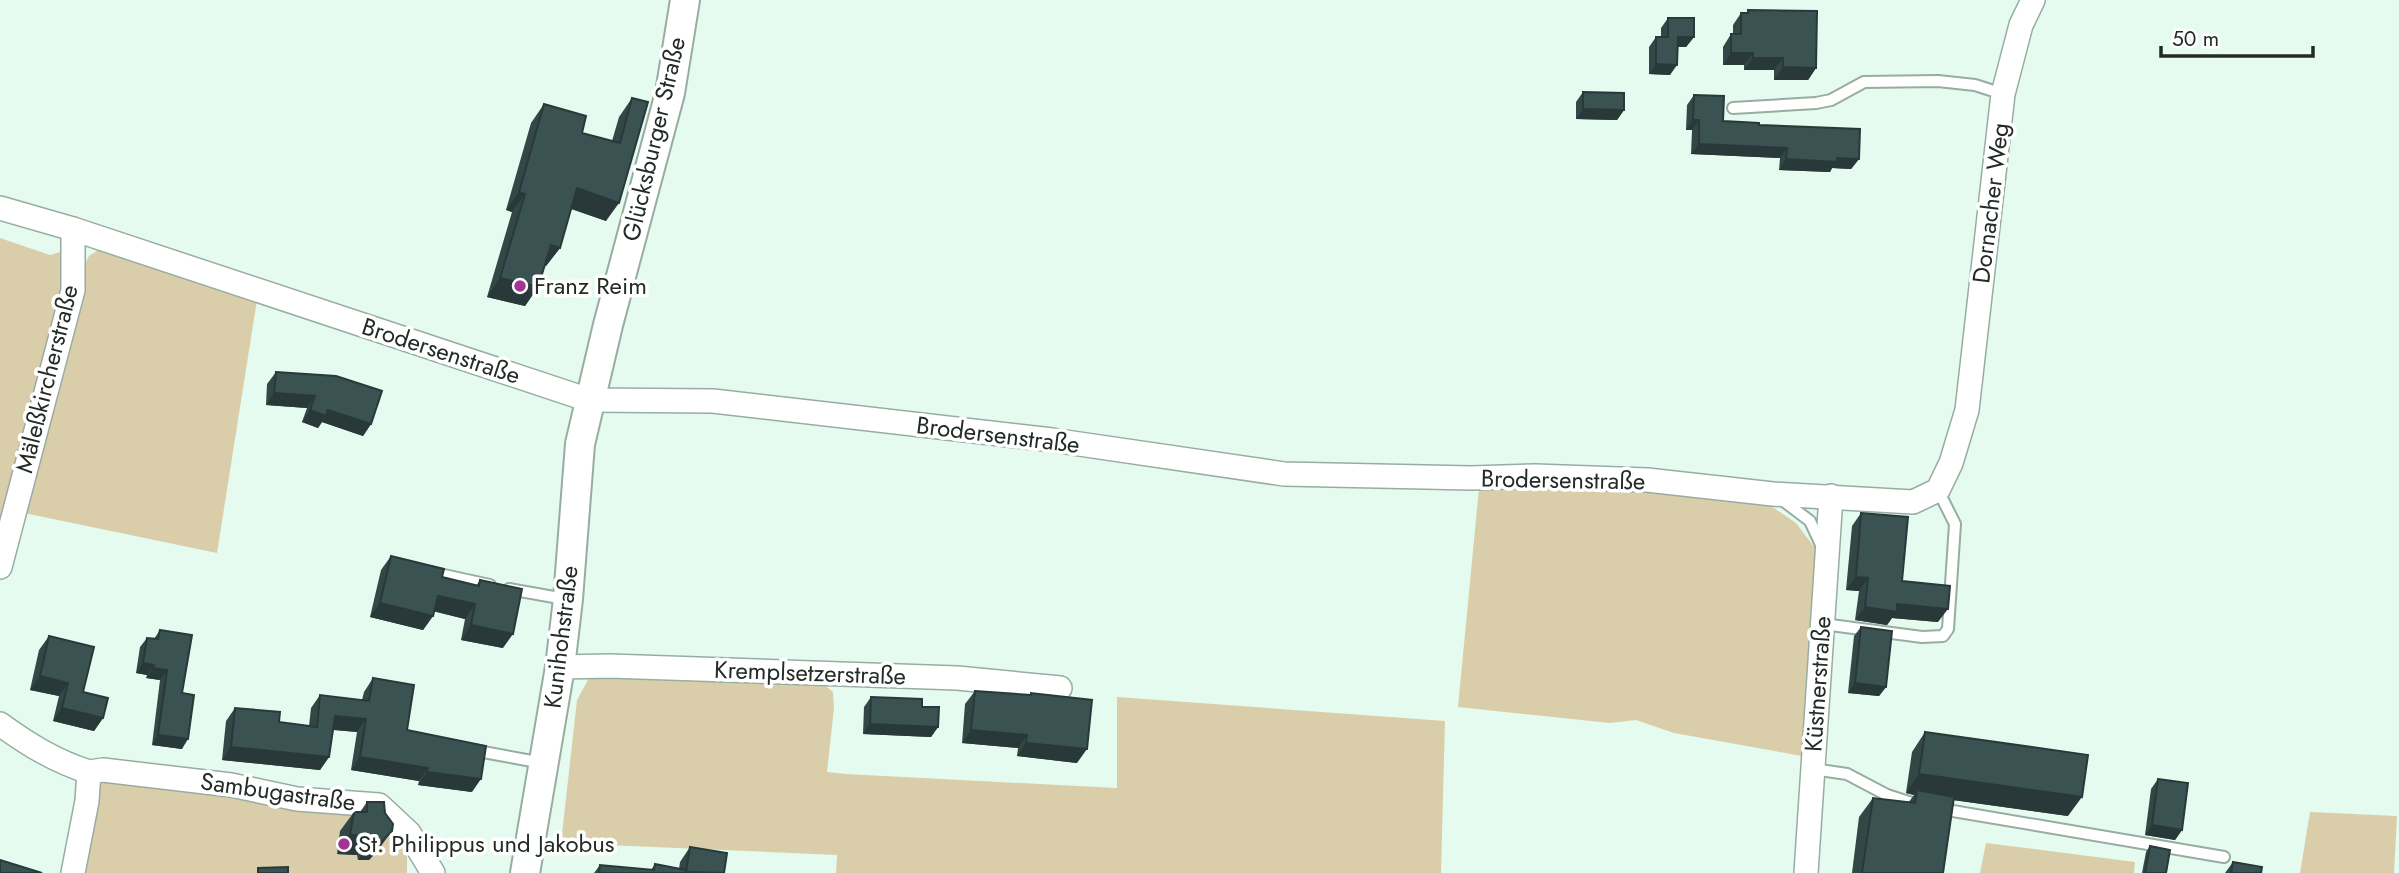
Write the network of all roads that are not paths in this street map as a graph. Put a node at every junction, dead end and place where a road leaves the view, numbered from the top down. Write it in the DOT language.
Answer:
graph roads {
  1 [pos="685,0"];
  2 [pos="2032,0"];
  3 [pos="2003,93"];
  4 [pos="1733,108"];
  5 [pos="0,208"];
  6 [pos="73,229"];
  7 [pos="589,400"];
  8 [pos="1938,490"];
  9 [pos="1773,494"];
  10 [pos="1831,496"];
  11 [pos="1827,557"];
  12 [pos="0,567"];
  13 [pos="419,570"];
  14 [pos="568,599"];
  15 [pos="1823,624"];
  16 [pos="560,667"];
  17 [pos="1059,688"];
  18 [pos="0,724"];
  19 [pos="459,747"];
  20 [pos="544,763"];
  21 [pos="1813,769"];
  22 [pos="89,772"];
  23 [pos="2224,857"];
  24 [pos="74,873"];
  25 [pos="433,873"];
  26 [pos="525,873"];
  27 [pos="1805,873"];
  1 -- 7 [label="street, Glücksburger Straße"];
  2 -- 3 [label="street, Dornacher Weg"];
  3 -- 4 [label="lane"];
  3 -- 8 [label="street, Dornacher Weg"];
  5 -- 6 [label="street, Brodersenstraße"];
  6 -- 7 [label="street, Brodersenstraße"];
  6 -- 12 [label="street, Mäleßkircherstraße"];
  7 -- 9 [label="street, Brodersenstraße"];
  7 -- 14 [label="street, Kunihohstraße"];
  8 -- 10 [label="street, Brodersenstraße"];
  8 -- 15 [label="lane"];
  9 -- 10 [label="street, Brodersenstraße"];
  9 -- 11 [label="lane"];
  10 -- 11 [label="street, Küstnerstraße"];
  11 -- 15 [label="street, Küstnerstraße"];
  13 -- 14 [label="lane"];
  14 -- 16 [label="street, Kunihohstraße"];
  15 -- 21 [label="street, Küstnerstraße"];
  16 -- 17 [label="street, Kremplsetzerstraße"];
  16 -- 20 [label="street, Kunihohstraße"];
  18 -- 22 [label="street"];
  19 -- 20 [label="lane"];
  20 -- 26 [label="street, Kunihohstraße"];
  21 -- 23 [label="lane"];
  21 -- 27 [label="street, Küstnerstraße"];
  22 -- 24 [label="street"];
  22 -- 25 [label="street, Sambugastraße"];
}
